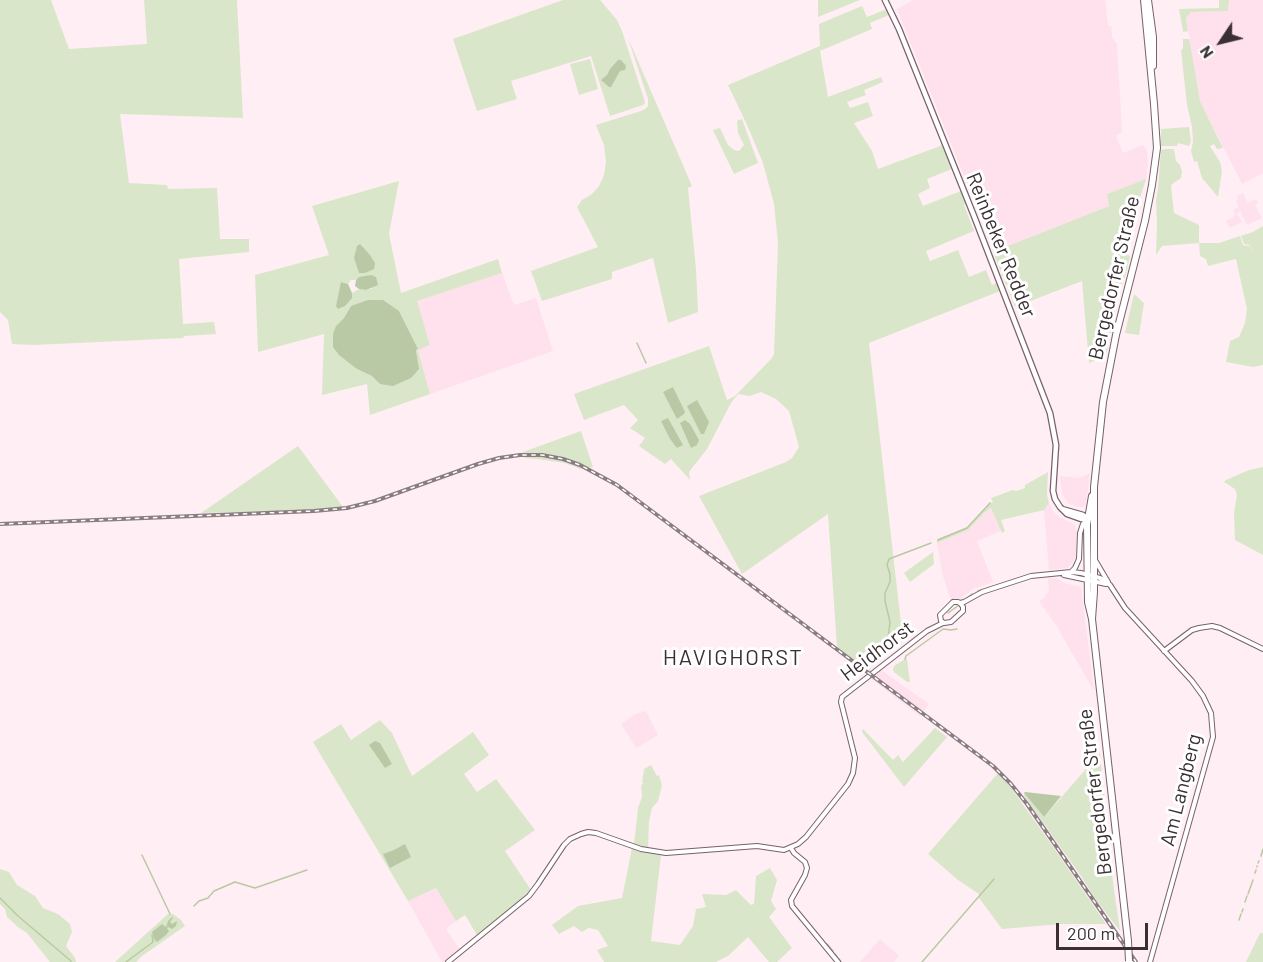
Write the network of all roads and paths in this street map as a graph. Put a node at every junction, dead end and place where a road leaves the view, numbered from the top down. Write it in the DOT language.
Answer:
graph roads {
  1 [pos="885,0"];
  2 [pos="1146,0"];
  3 [pos="1150,39"];
  4 [pos="1091,517"];
  5 [pos="1094,558"];
  6 [pos="1071,572"];
  7 [pos="1061,574"];
  8 [pos="1091,578"];
  9 [pos="1103,584"];
  10 [pos="1110,585"];
  11 [pos="1095,592"];
  12 [pos="970,598"];
  13 [pos="960,603"];
  14 [pos="963,608"];
  15 [pos="1092,619"];
  16 [pos="941,620"];
  17 [pos="1263,649"];
  18 [pos="1164,651"];
  19 [pos="791,848"];
  20 [pos="448,962"];
  21 [pos="838,962"];
  22 [pos="1129,962"];
  23 [pos="1150,962"];
  1 -- 4 [label="main road, Reinbeker Redder"];
  2 -- 3 [label="main road, Bergedorfer Straße"];
  2 -- 3 [label="main road, Bergedorfer Straße"];
  3 -- 4 [label="main road, Bergedorfer Straße"];
  4 -- 5 [label="main road, Bergedorfer Straße"];
  4 -- 6 [label="street"];
  4 -- 8 [label="main road, Bergedorfer Straße"];
  5 -- 8 [label="main road, Bergedorfer Straße"];
  5 -- 10 [label="street"];
  6 -- 7 [label="street, Heidhorst"];
  6 -- 8 [label="street, Heidhorst"];
  7 -- 8 [label="street, Heidhorst"];
  7 -- 12 [label="street, Heidhorst"];
  8 -- 9 [label="street"];
  8 -- 10 [label="street, Am Langberg"];
  8 -- 11 [label="main road, Bergedorfer Straße"];
  8 -- 15 [label="main road, Bergedorfer Straße"];
  9 -- 10 [label="street"];
  9 -- 11 [label="street"];
  10 -- 18 [label="street, Am Langberg"];
  11 -- 15 [label="main road, Bergedorfer Straße"];
  12 -- 13 [label="street, Heidhorst"];
  12 -- 14 [label="street, Heidhorst"];
  13 -- 14 [label="street"];
  13 -- 16 [label="street, Heidhorst"];
  14 -- 16 [label="street, Heidhorst"];
  15 -- 22 [label="main road, Bergedorfer Straße, bridge"];
  16 -- 19 [label="street, Heidhorst"];
  17 -- 18 [label="street"];
  18 -- 23 [label="street, Am Langberg"];
  19 -- 20 [label="street"];
  19 -- 21 [label="street"];
}
